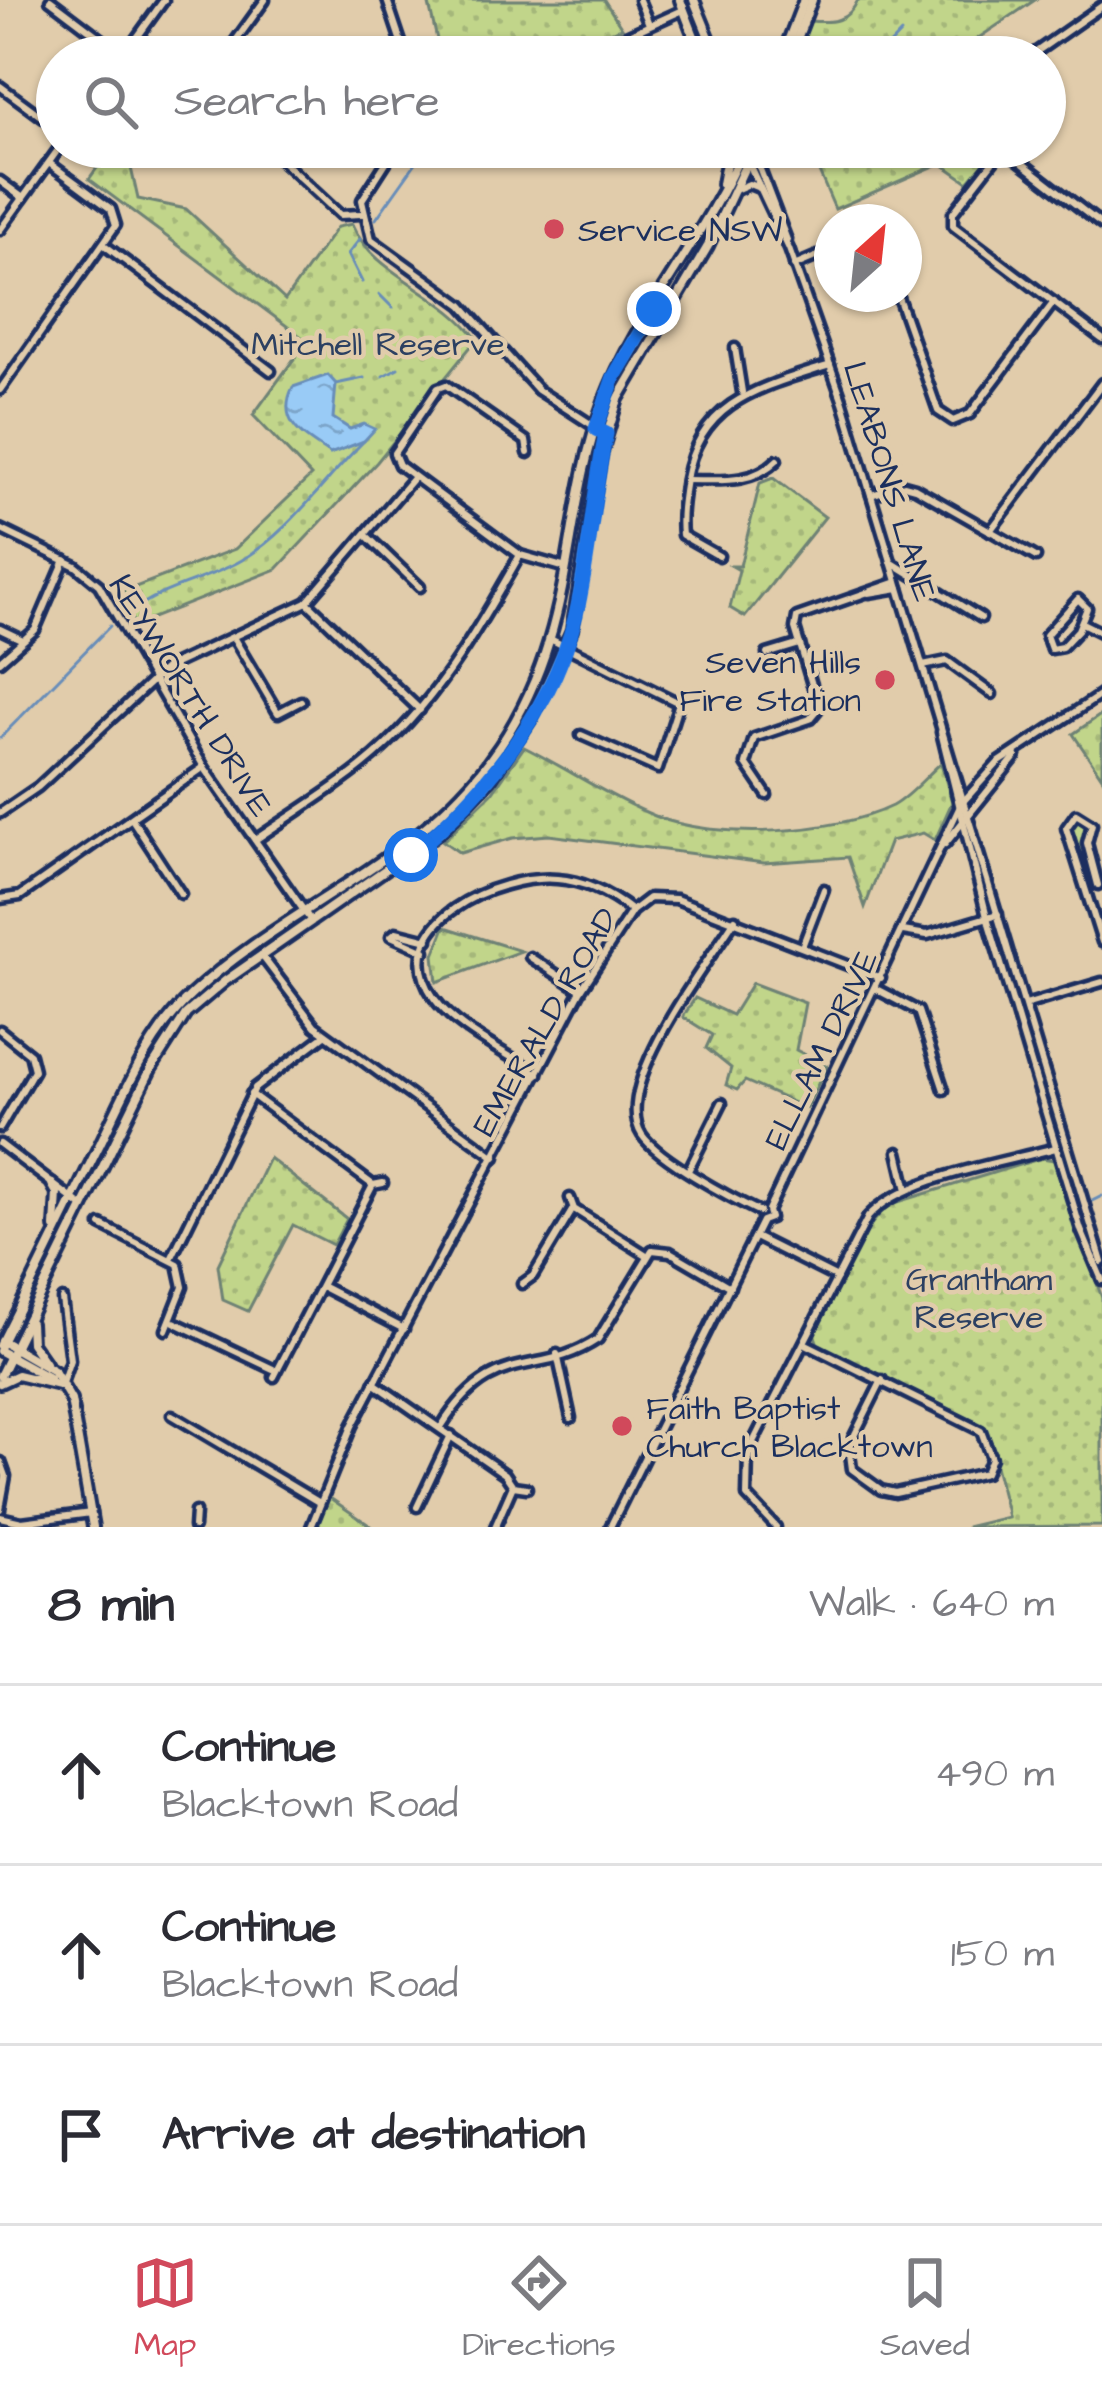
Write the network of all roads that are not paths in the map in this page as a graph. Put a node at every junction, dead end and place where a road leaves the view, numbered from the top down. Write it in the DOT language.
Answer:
graph roads {
  1 [pos="50,0"];
  2 [pos="164,0"];
  3 [pos="265,0"];
  4 [pos="388,0"];
  5 [pos="639,0"];
  6 [pos="694,0"];
  7 [pos="808,0"];
  8 [pos="682,5"];
  9 [pos="1102,6"];
  10 [pos="649,26"];
  11 [pos="98,36"];
  12 [pos="138,36"];
  13 [pos="239,36"];
  14 [pos="399,36"];
  15 [pos="626,36"];
  16 [pos="694,36"];
  17 [pos="709,36"];
  18 [pos="794,36"];
  19 [pos="1059,36"];
  20 [pos="0,86"];
  21 [pos="36,113"];
  22 [pos="45,168"];
  23 [pos="56,168"];
  24 [pos="290,168"];
  25 [pos="381,168"];
  26 [pos="724,168"];
  27 [pos="737,168"];
  28 [pos="745,168"];
  29 [pos="751,168"];
  30 [pos="756,168"];
  31 [pos="988,168"];
  32 [pos="1030,168"];
  33 [pos="0,182"];
  34 [pos="735,190"];
  35 [pos="762,190"];
  36 [pos="23,198"];
  37 [pos="715,209"];
  38 [pos="362,214"];
  39 [pos="1102,225"];
  40 [pos="0,230"];
  41 [pos="103,244"];
  42 [pos="788,249"];
  43 [pos="814,258"];
  44 [pos="794,266"];
  45 [pos="1054,302"];
  46 [pos="903,312"];
  47 [pos="1102,339"];
  48 [pos="735,348"];
  49 [pos="830,365"];
  50 [pos="271,371"];
  51 [pos="1102,383"];
  52 [pos="0,391"];
  53 [pos="743,393"];
  54 [pos="596,429"];
  55 [pos="606,434"];
  56 [pos="528,453"];
  57 [pos="777,460"];
  58 [pos="414,477"];
  59 [pos="686,480"];
  60 [pos="872,496"];
  61 [pos="0,529"];
  62 [pos="990,531"];
  63 [pos="368,537"];
  64 [pos="520,555"];
  65 [pos="718,556"];
  66 [pos="1036,557"];
  67 [pos="65,560"];
  68 [pos="891,562"];
  69 [pos="569,569"];
  70 [pos="898,585"];
  71 [pos="420,587"];
  72 [pos="307,602"];
  73 [pos="981,618"];
  74 [pos="1082,623"];
  75 [pos="0,629"];
  76 [pos="1102,633"];
  77 [pos="233,637"];
  78 [pos="22,640"];
  79 [pos="552,640"];
  80 [pos="800,644"];
  81 [pos="567,645"];
  82 [pos="767,654"];
  83 [pos="0,661"];
  84 [pos="922,666"];
  85 [pos="154,680"];
  86 [pos="992,694"];
  87 [pos="1102,694"];
  88 [pos="301,701"];
  89 [pos="420,710"];
  90 [pos="941,728"];
  91 [pos="581,735"];
  92 [pos="1018,753"];
  93 [pos="204,767"];
  94 [pos="958,772"];
  95 [pos="985,775"];
  96 [pos="767,796"];
  97 [pos="965,806"];
  98 [pos="0,812"];
  99 [pos="132,819"];
  100 [pos="952,834"];
  101 [pos="971,839"];
  102 [pos="255,840"];
  103 [pos="943,847"];
  104 [pos="1100,885"];
  105 [pos="824,889"];
  106 [pos="1085,890"];
  107 [pos="182,894"];
  108 [pos="0,899"];
  109 [pos="632,911"];
  110 [pos="306,913"];
  111 [pos="998,914"];
  112 [pos="987,917"];
  113 [pos="735,920"];
  114 [pos="312,923"];
  115 [pos="903,931"];
  116 [pos="428,940"];
  117 [pos="1102,942"];
  118 [pos="803,944"];
  119 [pos="425,951"];
  120 [pos="262,956"];
  121 [pos="530,957"];
  122 [pos="881,978"];
  123 [pos="1102,982"];
  124 [pos="876,989"];
  125 [pos="581,990"];
  126 [pos="1025,1004"];
  127 [pos="1016,1006"];
  128 [pos="0,1030"];
  129 [pos="326,1035"];
  130 [pos="538,1074"];
  131 [pos="944,1090"];
  132 [pos="251,1094"];
  133 [pos="722,1102"];
  134 [pos="0,1128"];
  135 [pos="0,1144"];
  136 [pos="1066,1145"];
  137 [pos="1055,1148"];
  138 [pos="898,1152"];
  139 [pos="495,1157"];
  140 [pos="689,1169"];
  141 [pos="383,1183"];
  142 [pos="52,1184"];
  143 [pos="373,1185"];
  144 [pos="907,1190"];
  145 [pos="570,1198"];
  146 [pos="72,1199"];
  147 [pos="84,1208"];
  148 [pos="574,1209"];
  149 [pos="763,1214"];
  150 [pos="100,1225"];
  151 [pos="55,1235"];
  152 [pos="755,1238"];
  153 [pos="645,1254"];
  154 [pos="172,1257"];
  155 [pos="1102,1262"];
  156 [pos="837,1278"];
  157 [pos="1102,1280"];
  158 [pos="522,1284"];
  159 [pos="323,1287"];
  160 [pos="730,1287"];
  161 [pos="62,1299"];
  162 [pos="30,1316"];
  163 [pos="174,1322"];
  164 [pos="404,1329"];
  165 [pos="166,1330"];
  166 [pos="804,1342"];
  167 [pos="6,1349"];
  168 [pos="557,1354"];
  169 [pos="45,1364"];
  170 [pos="0,1379"];
  171 [pos="882,1380"];
  172 [pos="58,1382"];
  173 [pos="374,1383"];
  174 [pos="172,1415"];
  175 [pos="571,1418"];
  176 [pos="441,1427"];
  177 [pos="451,1435"];
  178 [pos="1,1462"];
  179 [pos="513,1486"];
  180 [pos="527,1488"];
  181 [pos="320,1503"];
  182 [pos="417,1507"];
  183 [pos="195,1512"];
  184 [pos="0,1513"];
  185 [pos="91,1514"];
  186 [pos="93,1527"];
  187 [pos="194,1527"];
  188 [pos="311,1527"];
  189 [pos="495,1527"];
  190 [pos="610,1527"];
  191 [pos="776,1527"];
  1 -- 11 [label="street"];
  2 -- 12 [label="street"];
  3 -- 13 [label="street"];
  4 -- 14 [label="street"];
  5 -- 10 [label="street"];
  6 -- 17 [label="main road"];
  7 -- 18 [label="main road"];
  8 -- 10 [label="street"];
  8 -- 16 [label="main road"];
  9 -- 19 [label="street"];
  10 -- 15 [label="street"];
  20 -- 21 [label="street"];
  22 -- 36 [label="street"];
  23 -- 41 [label="street"];
  24 -- 38 [label="street"];
  25 -- 38 [label="street"];
  26 -- 37 [label="main road"];
  27 -- 37 [label="main road"];
  28 -- 34 [label="main road"];
  29 -- 35 [label="street, LEABONS LANE"];
  30 -- 42 [label="street, LEABONS LANE"];
  31 -- 45 [label="street"];
  32 -- 39 [label="street"];
  33 -- 36 [label="street"];
  34 -- 35 [label="street"];
  34 -- 55 [label="main road"];
  35 -- 42 [label="street, LEABONS LANE"];
  36 -- 40 [label="street"];
  37 -- 54 [label="main road"];
  38 -- 54 [label="street"];
  41 -- 50 [label="street"];
  41 -- 52 [label="street"];
  42 -- 44 [label="street, LEABONS LANE"];
  43 -- 44 [label="street"];
  44 -- 49 [label="street, LEABONS LANE"];
  45 -- 46 [label="street"];
  45 -- 47 [label="street"];
  48 -- 53 [label="street"];
  49 -- 53 [label="street"];
  49 -- 60 [label="street, LEABONS LANE"];
  51 -- 62 [label="street"];
  53 -- 59 [label="street"];
  54 -- 55 [label="street"];
  54 -- 69 [label="main road"];
  55 -- 81 [label="main road"];
  56 -- 58 [label="street"];
  57 -- 59 [label="street"];
  58 -- 63 [label="street"];
  58 -- 64 [label="street"];
  59 -- 65 [label="street"];
  60 -- 62 [label="street"];
  60 -- 68 [label="street, LEABONS LANE"];
  61 -- 67 [label="street, KEYWORTH DRIVE"];
  62 -- 66 [label="street"];
  63 -- 71 [label="street"];
  63 -- 72 [label="street"];
  64 -- 69 [label="street"];
  64 -- 89 [label="street"];
  67 -- 78 [label="street"];
  67 -- 85 [label="street, KEYWORTH DRIVE"];
  68 -- 70 [label="street, LEABONS LANE"];
  68 -- 73 [label="street"];
  69 -- 79 [label="main road"];
  70 -- 80 [label="street"];
  70 -- 84 [label="street, LEABONS LANE"];
  72 -- 77 [label="street"];
  72 -- 89 [label="street"];
  74 -- 74 [label="street"];
  74 -- 76 [label="street"];
  75 -- 78 [label="street"];
  77 -- 85 [label="street"];
  77 -- 88 [label="street"];
  78 -- 83 [label="street"];
  79 -- 81 [label="street"];
  79 -- 110 [label="main road"];
  80 -- 82 [label="street"];
  80 -- 96 [label="street"];
  81 -- 91 [label="street"];
  81 -- 114 [label="main road"];
  84 -- 86 [label="street"];
  84 -- 90 [label="street, LEABONS LANE"];
  85 -- 93 [label="street, KEYWORTH DRIVE"];
  85 -- 98 [label="street"];
  87 -- 92 [label="street"];
  89 -- 102 [label="street"];
  90 -- 94 [label="street, LEABONS LANE"];
  90 -- 97 [label="street, LEABONS LANE"];
  92 -- 95 [label="street"];
  92 -- 97 [label="street"];
  93 -- 99 [label="street"];
  93 -- 102 [label="street, KEYWORTH DRIVE"];
  94 -- 95 [label="street"];
  94 -- 97 [label="street, LEABONS LANE"];
  95 -- 97 [label="street"];
  97 -- 100 [label="street"];
  97 -- 101 [label="street"];
  97 -- 103 [label="street"];
  97 -- 111 [label="street"];
  99 -- 107 [label="street"];
  99 -- 108 [label="street"];
  100 -- 101 [label="street"];
  100 -- 103 [label="street"];
  101 -- 112 [label="street"];
  102 -- 110 [label="street, KEYWORTH DRIVE"];
  103 -- 115 [label="street"];
  104 -- 106 [label="street"];
  104 -- 106 [label="street"];
  105 -- 118 [label="street"];
  106 -- 117 [label="street"];
  109 -- 113 [label="street, EMERALD ROAD"];
  109 -- 116 [label="street"];
  109 -- 125 [label="street, EMERALD ROAD"];
  110 -- 114 [label="street, KEYWORTH DRIVE"];
  110 -- 146 [label="main road"];
  111 -- 112 [label="street, ELLAM DRIVE"];
  111 -- 126 [label="street"];
  112 -- 115 [label="street, ELLAM DRIVE"];
  112 -- 127 [label="street"];
  113 -- 118 [label="street, EMERALD ROAD"];
  113 -- 140 [label="street"];
  114 -- 120 [label="main road"];
  115 -- 122 [label="street, ELLAM DRIVE"];
  116 -- 119 [label="street"];
  116 -- 119 [label="street"];
  118 -- 122 [label="street, EMERALD ROAD"];
  119 -- 130 [label="street"];
  120 -- 129 [label="street"];
  120 -- 147 [label="main road"];
  121 -- 125 [label="street"];
  122 -- 124 [label="street, ELLAM DRIVE"];
  123 -- 126 [label="street"];
  124 -- 131 [label="street"];
  124 -- 149 [label="street, ELLAM DRIVE"];
  125 -- 130 [label="street, EMERALD ROAD"];
  126 -- 127 [label="street"];
  126 -- 136 [label="street"];
  127 -- 137 [label="street"];
  128 -- 134 [label="street"];
  129 -- 132 [label="street"];
  129 -- 139 [label="street"];
  130 -- 139 [label="street, EMERALD ROAD"];
  132 -- 143 [label="street"];
  132 -- 154 [label="street"];
  133 -- 140 [label="street"];
  135 -- 142 [label="street"];
  136 -- 137 [label="street"];
  136 -- 155 [label="street"];
  137 -- 144 [label="street"];
  137 -- 157 [label="street"];
  138 -- 144 [label="street"];
  139 -- 164 [label="street, EMERALD ROAD"];
  140 -- 149 [label="street"];
  141 -- 143 [label="street"];
  142 -- 146 [label="street"];
  142 -- 151 [label="main road"];
  143 -- 159 [label="street"];
  144 -- 156 [label="street"];
  145 -- 148 [label="street"];
  146 -- 147 [label="street"];
  146 -- 151 [label="main road"];
  147 -- 162 [label="main road"];
  148 -- 153 [label="street"];
  148 -- 158 [label="street"];
  149 -- 152 [label="street, ELLAM DRIVE"];
  150 -- 154 [label="street"];
  151 -- 167 [label="main road"];
  152 -- 156 [label="street"];
  152 -- 160 [label="street, ELLAM DRIVE"];
  153 -- 160 [label="street"];
  153 -- 168 [label="street"];
  154 -- 163 [label="street"];
  156 -- 166 [label="street"];
  159 -- 163 [label="street"];
  159 -- 164 [label="street"];
  160 -- 190 [label="street, ELLAM DRIVE"];
  161 -- 172 [label="street"];
  162 -- 167 [label="main road"];
  162 -- 169 [label="main road"];
  163 -- 165 [label="street"];
  164 -- 173 [label="street, EMERALD ROAD"];
  166 -- 171 [label="street"];
  166 -- 191 [label="street"];
  167 -- 169 [label="main road"];
  167 -- 170 [label="main road"];
  167 -- 172 [label="main road"];
  168 -- 175 [label="street"];
  168 -- 176 [label="street"];
  169 -- 172 [label="main road"];
  170 -- 172 [label="main road"];
  171 -- 171 [label="street"];
  172 -- 185 [label="main road"];
  173 -- 176 [label="street"];
  173 -- 181 [label="street, EMERALD ROAD"];
  174 -- 181 [label="street"];
  176 -- 177 [label="street"];
  177 -- 179 [label="street"];
  177 -- 182 [label="street"];
  178 -- 184 [label="street"];
  179 -- 180 [label="street"];
  179 -- 189 [label="street"];
  181 -- 188 [label="street, EMERALD ROAD"];
  183 -- 187 [label="street"];
  184 -- 185 [label="street"];
  185 -- 186 [label="main road"];
}
